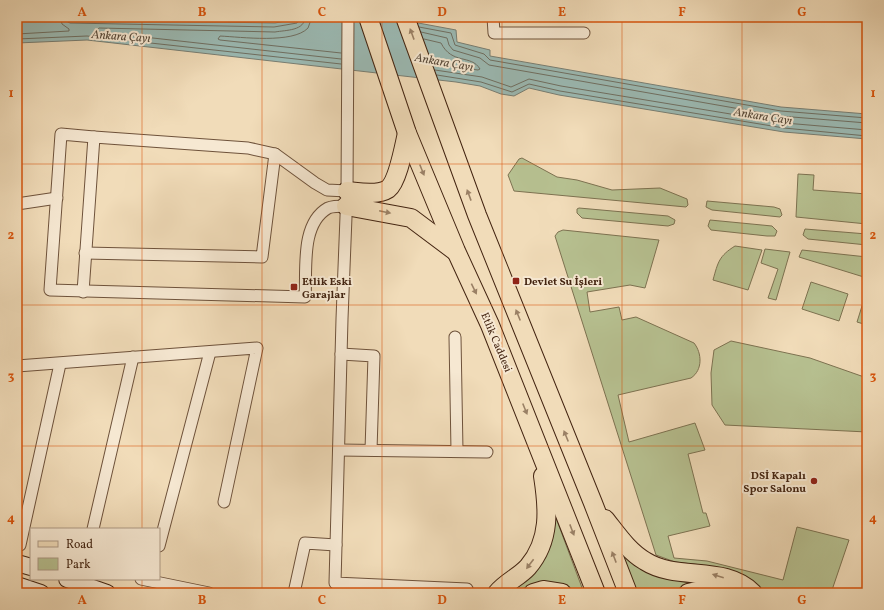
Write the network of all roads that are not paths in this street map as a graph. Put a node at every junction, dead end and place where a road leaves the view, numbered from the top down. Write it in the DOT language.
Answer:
graph roads {
  1 [pos="348,17"];
  2 [pos="368,17"];
  3 [pos="405,17"];
  4 [pos="493,17"];
  5 [pos="584,33"];
  6 [pos="407,133"];
  7 [pos="94,137"];
  8 [pos="275,154"];
  9 [pos="57,198"];
  10 [pos="347,198"];
  11 [pos="17,204"];
  12 [pos="456,251"];
  13 [pos="85,253"];
  14 [pos="83,292"];
  15 [pos="455,337"];
  16 [pos="210,352"];
  17 [pos="341,354"];
  18 [pos="133,357"];
  19 [pos="60,364"];
  20 [pos="17,366"];
  21 [pos="539,445"];
  22 [pos="339,450"];
  23 [pos="371,450"];
  24 [pos="457,451"];
  25 [pos="487,452"];
  26 [pos="224,502"];
  27 [pos="593,503"];
  28 [pos="93,528"];
  29 [pos="160,542"];
  30 [pos="18,545"];
  31 [pos="336,545"];
  32 [pos="30,548"];
  33 [pos="17,563"];
  34 [pos="30,568"];
  35 [pos="70,580"];
  36 [pos="147,580"];
  37 [pos="17,585"];
  38 [pos="467,589"];
  39 [pos="41,593"];
  40 [pos="107,593"];
  41 [pos="209,593"];
  42 [pos="294,593"];
  43 [pos="497,593"];
  44 [pos="533,593"];
  45 [pos="562,593"];
  46 [pos="596,593"];
  47 [pos="628,593"];
  48 [pos="688,593"];
  49 [pos="728,593"];
  50 [pos="753,593"];
  1 -- 10 [label="street"];
  2 -- 6 [label="main road, Etlik Caddesi"];
  27 -- 3 [label="main road, one-way"];
  4 -- 5 [label="street"];
  6 -- 10 [label="main road"];
  6 -- 12 [label="main road, Etlik Caddesi, one-way"];
  7 -- 8 [label="street"];
  7 -- 9 [label="street"];
  7 -- 13 [label="street"];
  8 -- 10 [label="street"];
  8 -- 13 [label="street"];
  9 -- 11 [label="street"];
  9 -- 14 [label="street"];
  10 -- 12 [label="main road, one-way"];
  10 -- 14 [label="street"];
  10 -- 17 [label="street"];
  12 -- 21 [label="main road, Etlik Caddesi, one-way"];
  13 -- 14 [label="street"];
  15 -- 24 [label="street"];
  16 -- 18 [label="street"];
  16 -- 26 [label="street"];
  16 -- 29 [label="street"];
  17 -- 22 [label="street"];
  17 -- 23 [label="street"];
  18 -- 19 [label="street"];
  18 -- 28 [label="street"];
  19 -- 20 [label="street"];
  19 -- 30 [label="street"];
  21 -- 43 [label="main road, one-way"];
  21 -- 46 [label="main road, Etlik Caddesi, one-way"];
  22 -- 23 [label="street"];
  22 -- 31 [label="street"];
  23 -- 24 [label="street"];
  24 -- 25 [label="street"];
  47 -- 27 [label="main road, one-way"];
  50 -- 27 [label="main road, one-way"];
  30 -- 32 [label="street"];
  31 -- 38 [label="street"];
  31 -- 42 [label="street"];
  33 -- 34 [label="main road"];
  35 -- 40 [label="main road"];
  36 -- 41 [label="street"];
  37 -- 39 [label="main road"];
  44 -- 45 [label="main road"];
  48 -- 49 [label="main road"];
}
